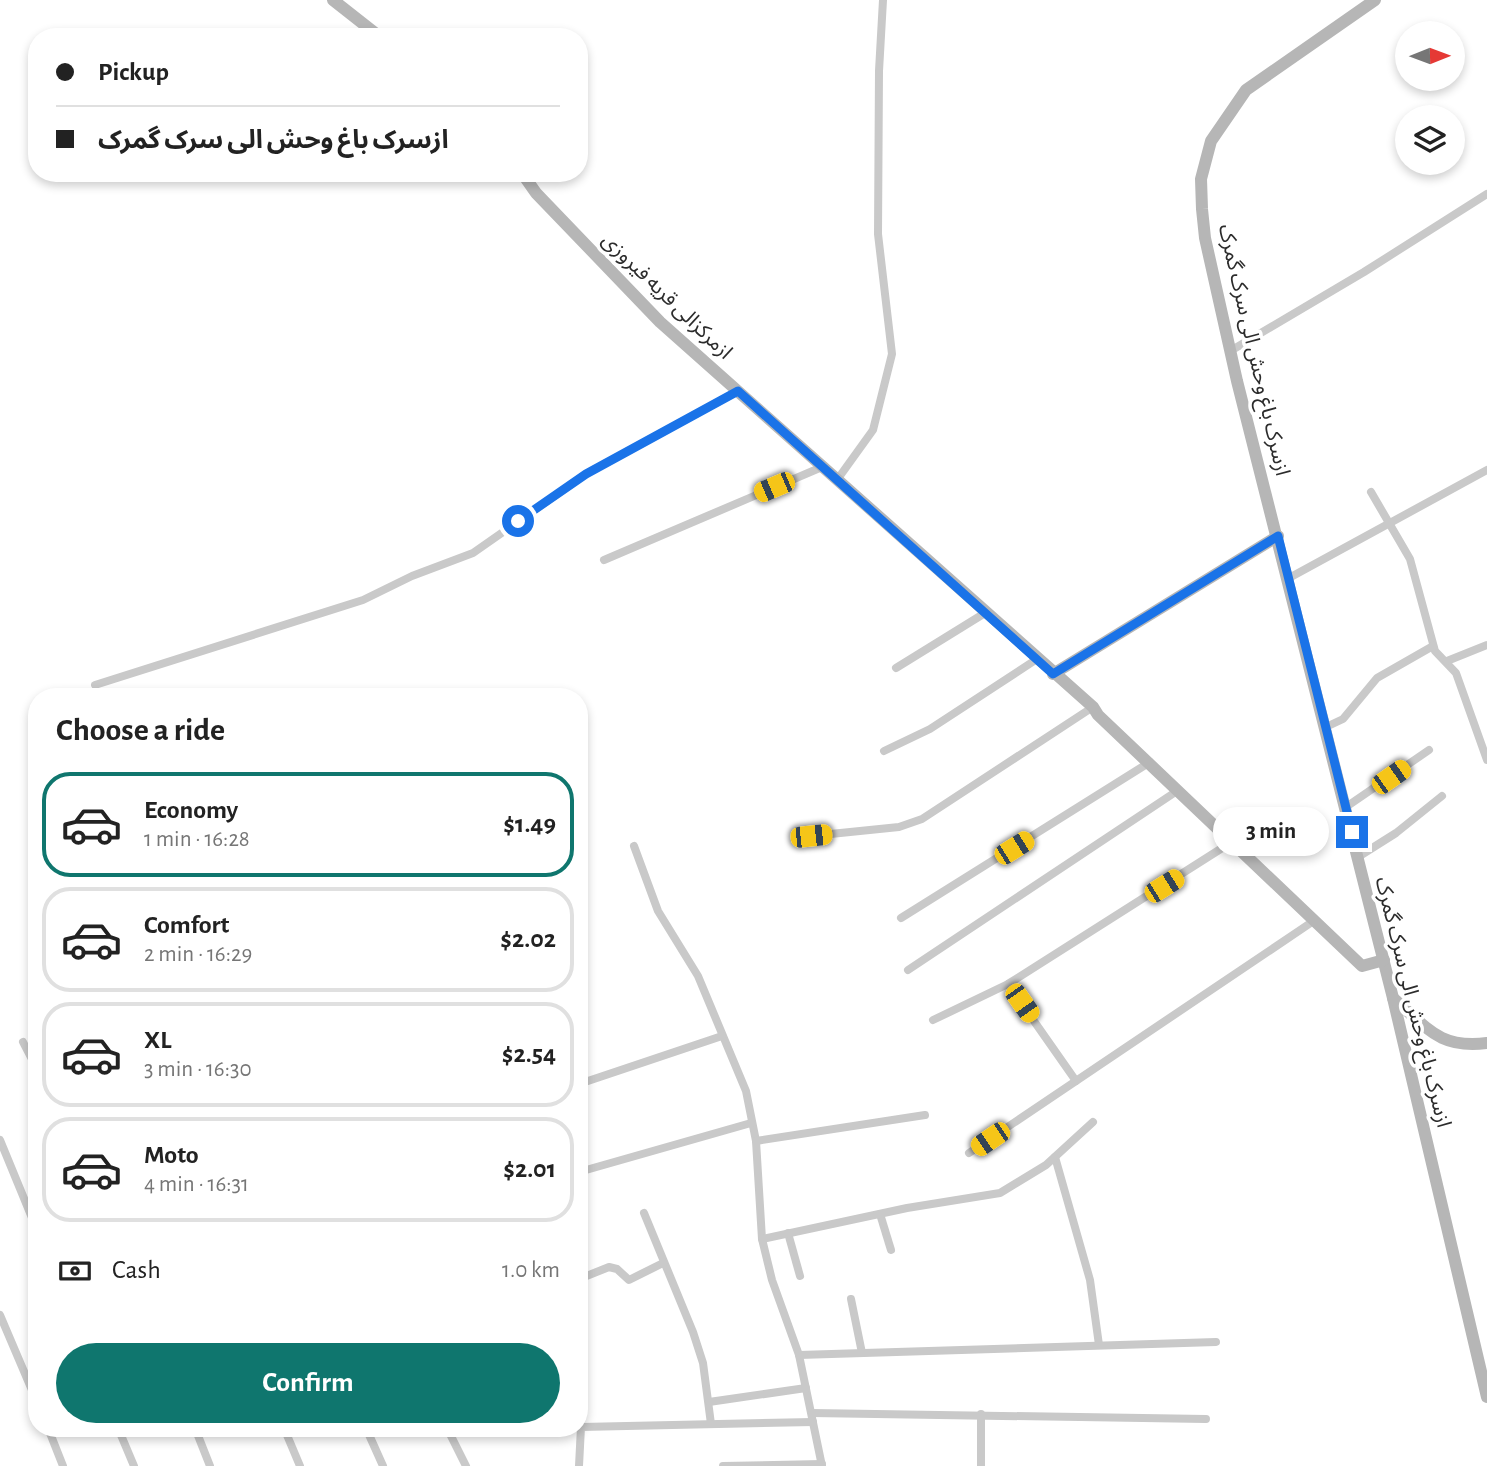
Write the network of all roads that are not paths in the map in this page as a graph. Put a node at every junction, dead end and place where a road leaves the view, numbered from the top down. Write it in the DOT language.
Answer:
graph roads {
  1 [pos="333,0"];
  2 [pos="883,0"];
  3 [pos="1375,0"];
  4 [pos="369,28"];
  5 [pos="528,182"];
  6 [pos="1487,194"];
  7 [pos="1231,349"];
  8 [pos="738,391"];
  9 [pos="822,467"];
  10 [pos="1487,470"];
  11 [pos="836,480"];
  12 [pos="1371,492"];
  13 [pos="1390,523"];
  14 [pos="1278,536"];
  15 [pos="604,560"];
  16 [pos="1289,578"];
  17 [pos="985,613"];
  18 [pos="1487,645"];
  19 [pos="1433,646"];
  20 [pos="1037,659"];
  21 [pos="1447,661"];
  22 [pos="896,668"];
  23 [pos="1053,674"];
  24 [pos="95,685"];
  25 [pos="1093,707"];
  26 [pos="1326,726"];
  27 [pos="1429,750"];
  28 [pos="884,751"];
  29 [pos="1487,760"];
  30 [pos="1150,762"];
  31 [pos="1177,791"];
  32 [pos="1442,796"];
  33 [pos="1346,807"];
  34 [pos="811,836"];
  35 [pos="1230,844"];
  36 [pos="634,846"];
  37 [pos="1358,857"];
  38 [pos="901,918"];
  39 [pos="1315,920"];
  40 [pos="1384,960"];
  41 [pos="908,970"];
  42 [pos="1008,984"];
  43 [pos="1393,998"];
  44 [pos="933,1020"];
  45 [pos="722,1036"];
  46 [pos="23,1042"];
  47 [pos="1487,1043"];
  48 [pos="28,1052"];
  49 [pos="588,1081"];
  50 [pos="1076,1081"];
  51 [pos="925,1115"];
  52 [pos="1093,1122"];
  53 [pos="751,1123"];
  54 [pos="0,1140"];
  55 [pos="756,1141"];
  56 [pos="969,1153"];
  57 [pos="1055,1157"];
  58 [pos="588,1169"];
  59 [pos="28,1208"];
  60 [pos="644,1213"];
  61 [pos="880,1214"];
  62 [pos="788,1233"];
  63 [pos="762,1239"];
  64 [pos="891,1250"];
  65 [pos="663,1263"];
  66 [pos="588,1275"];
  67 [pos="800,1276"];
  68 [pos="851,1299"];
  69 [pos="0,1315"];
  70 [pos="1216,1342"];
  71 [pos="1099,1345"];
  72 [pos="862,1353"];
  73 [pos="799,1355"];
  74 [pos="28,1381"];
  75 [pos="806,1388"];
  76 [pos="1487,1397"];
  77 [pos="709,1402"];
  78 [pos="981,1414"];
  79 [pos="812,1417"];
  80 [pos="1206,1419"];
  81 [pos="711,1423"];
  82 [pos="588,1427"];
  83 [pos="52,1437"];
  84 [pos="122,1437"];
  85 [pos="199,1437"];
  86 [pos="288,1437"];
  87 [pos="370,1437"];
  88 [pos="452,1437"];
  89 [pos="580,1437"];
  90 [pos="822,1465"];
  91 [pos="63,1466"];
  92 [pos="134,1466"];
  93 [pos="210,1466"];
  94 [pos="300,1466"];
  95 [pos="383,1466"];
  96 [pos="466,1466"];
  97 [pos="579,1466"];
  98 [pos="723,1466"];
  99 [pos="981,1466"];
  1 -- 4 [label="main road"];
  2 -- 11 [label="street"];
  3 -- 7 [label="main road, ازسرک باغ وحش الی سرک گمرک"];
  5 -- 8 [label="main road, ازمرکزالی قریه فیروزی"];
  6 -- 7 [label="street"];
  7 -- 14 [label="main road, ازسرک باغ وحش الی سرک گمرک"];
  8 -- 9 [label="main road, ازمرکزالی قریه فیروزی"];
  8 -- 24 [label="street"];
  9 -- 11 [label="main road, ازمرکزالی قریه فیروزی"];
  9 -- 15 [label="street"];
  10 -- 13 [label="street"];
  11 -- 17 [label="main road, ازمرکزالی قریه فیروزی"];
  12 -- 13 [label="street"];
  13 -- 16 [label="street"];
  13 -- 19 [label="street"];
  14 -- 16 [label="main road, ازسرک باغ وحش الی سرک گمرک"];
  14 -- 23 [label="main road"];
  16 -- 26 [label="main road, ازسرک باغ وحش الی سرک گمرک"];
  17 -- 20 [label="main road, ازمرکزالی قریه فیروزی"];
  17 -- 22 [label="street"];
  18 -- 21 [label="street"];
  19 -- 21 [label="street"];
  19 -- 26 [label="street"];
  20 -- 23 [label="main road, ازمرکزالی قریه فیروزی"];
  20 -- 28 [label="street"];
  21 -- 29 [label="street"];
  23 -- 25 [label="main road, ازمرکزالی قریه فیروزی"];
  25 -- 30 [label="main road, ازمرکزالی قریه فیروزی"];
  25 -- 34 [label="street"];
  26 -- 33 [label="main road, ازسرک باغ وحش الی سرک گمرک"];
  27 -- 33 [label="street"];
  30 -- 31 [label="main road, ازمرکزالی قریه فیروزی"];
  30 -- 38 [label="street"];
  31 -- 35 [label="main road, ازمرکزالی قریه فیروزی"];
  31 -- 41 [label="street"];
  32 -- 37 [label="street"];
  33 -- 37 [label="main road, ازسرک باغ وحش الی سرک گمرک"];
  35 -- 39 [label="main road, ازمرکزالی قریه فیروزی"];
  35 -- 42 [label="street"];
  36 -- 45 [label="street"];
  37 -- 40 [label="main road, ازسرک باغ وحش الی سرک گمرک"];
  39 -- 40 [label="main road, ازمرکزالی قریه فیروزی"];
  39 -- 50 [label="street"];
  40 -- 43 [label="main road, ازسرک باغ وحش الی سرک گمرک"];
  42 -- 44 [label="street"];
  42 -- 50 [label="street"];
  43 -- 47 [label="main road"];
  43 -- 76 [label="main road, ازسرک باغ وحش الی سرک گمرک"];
  45 -- 49 [label="street"];
  45 -- 53 [label="street"];
  46 -- 48 [label="street"];
  50 -- 56 [label="street"];
  51 -- 55 [label="street"];
  52 -- 57 [label="street"];
  53 -- 55 [label="street"];
  53 -- 58 [label="street"];
  54 -- 59 [label="street"];
  55 -- 63 [label="street"];
  57 -- 61 [label="street"];
  57 -- 71 [label="street"];
  60 -- 65 [label="street"];
  61 -- 62 [label="street"];
  61 -- 64 [label="street"];
  62 -- 63 [label="street"];
  62 -- 67 [label="street"];
  63 -- 73 [label="street"];
  65 -- 66 [label="street"];
  65 -- 77 [label="street"];
  68 -- 72 [label="street"];
  69 -- 74 [label="street"];
  70 -- 71 [label="street"];
  71 -- 72 [label="street"];
  72 -- 73 [label="street"];
  73 -- 75 [label="street"];
  75 -- 77 [label="street"];
  75 -- 79 [label="street"];
  77 -- 81 [label="street"];
  78 -- 79 [label="street"];
  78 -- 80 [label="street"];
  78 -- 99 [label="street"];
  79 -- 81 [label="street"];
  79 -- 90 [label="street"];
  81 -- 82 [label="street"];
  83 -- 91 [label="street"];
  84 -- 92 [label="street"];
  85 -- 93 [label="street"];
  86 -- 94 [label="street"];
  87 -- 95 [label="street"];
  88 -- 96 [label="street"];
  89 -- 97 [label="street"];
  90 -- 98 [label="street"];
}
